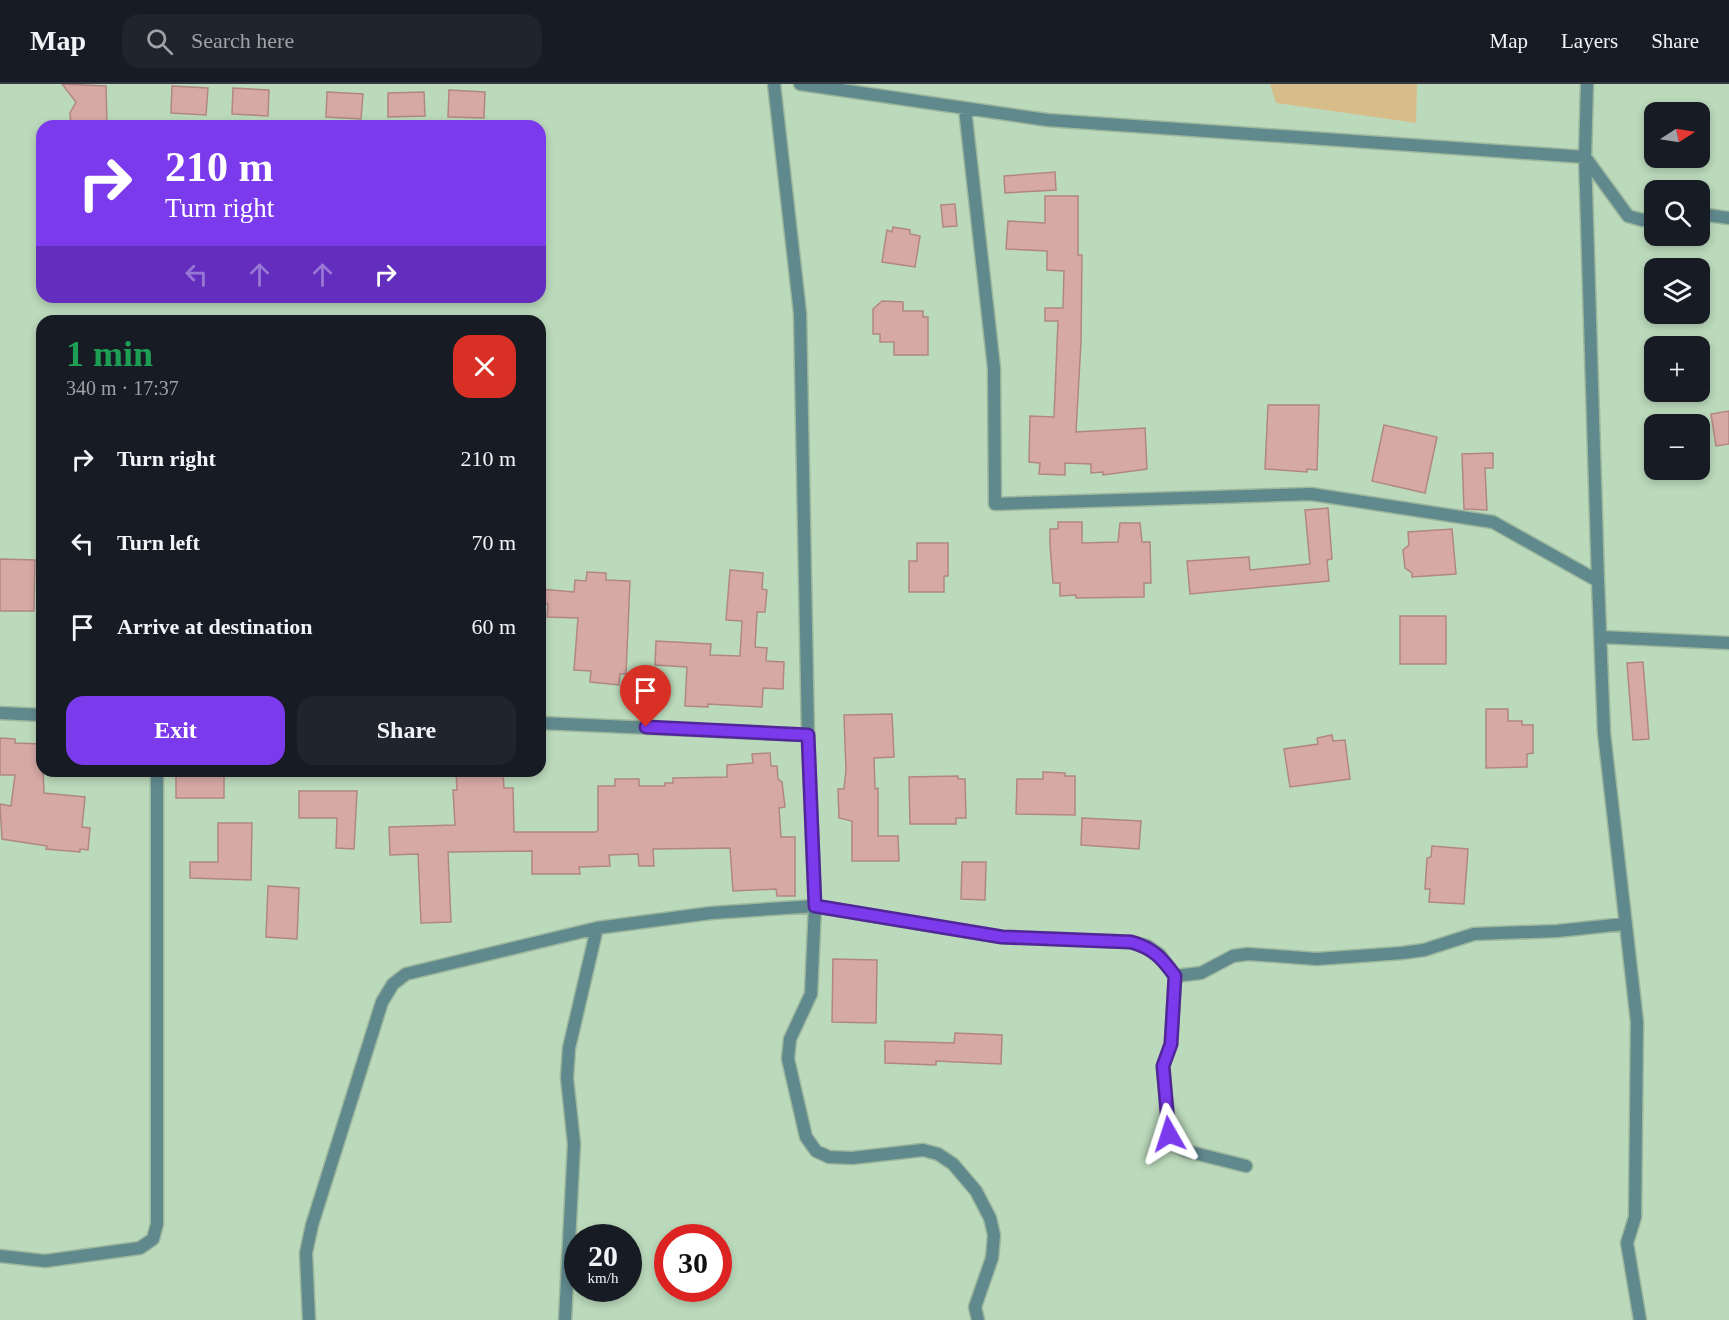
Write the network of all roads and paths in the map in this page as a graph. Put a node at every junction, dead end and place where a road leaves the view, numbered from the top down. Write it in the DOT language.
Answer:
graph roads {
  1 [pos="774,84"];
  2 [pos="800,84"];
  3 [pos="1587,84"];
  4 [pos="965,109"];
  5 [pos="1585,157"];
  6 [pos="1710,215"];
  7 [pos="1729,218"];
  8 [pos="1644,220"];
  9 [pos="1598,581"];
  10 [pos="1601,637"];
  11 [pos="1729,643"];
  12 [pos="0,713"];
  13 [pos="36,715"];
  14 [pos="546,723"];
  15 [pos="808,735"];
  16 [pos="157,777"];
  17 [pos="815,906"];
  18 [pos="1624,924"];
  19 [pos="597,928"];
  20 [pos="1175,976"];
  21 [pos="1246,1166"];
  22 [pos="0,1256"];
  23 [pos="309,1320"];
  24 [pos="565,1320"];
  25 [pos="978,1320"];
  26 [pos="1640,1320"];
  1 -- 15 [label="street"];
  2 -- 4 [label="street"];
  3 -- 5 [label="street"];
  4 -- 5 [label="street"];
  4 -- 9 [label="street"];
  5 -- 8 [label="street"];
  5 -- 9 [label="street"];
  6 -- 7 [label="street"];
  9 -- 10 [label="street"];
  10 -- 11 [label="street"];
  10 -- 18 [label="street"];
  12 -- 13 [label="street"];
  14 -- 15 [label="street"];
  15 -- 17 [label="street"];
  16 -- 22 [label="street"];
  17 -- 19 [label="street"];
  17 -- 20 [label="street"];
  17 -- 25 [label="street"];
  18 -- 20 [label="street"];
  18 -- 26 [label="street"];
  19 -- 23 [label="street"];
  19 -- 24 [label="street"];
  20 -- 21 [label="street"];
}
